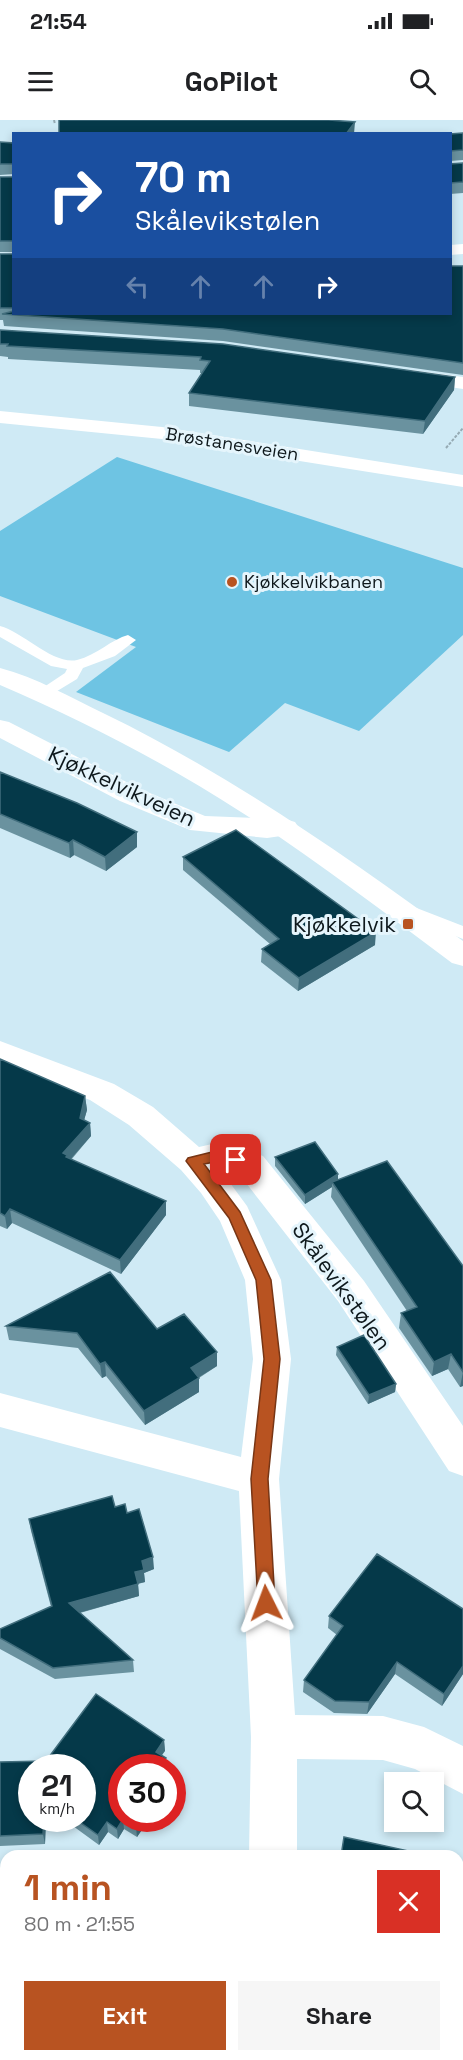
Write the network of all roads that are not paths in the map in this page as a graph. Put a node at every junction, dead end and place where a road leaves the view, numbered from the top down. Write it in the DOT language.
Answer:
graph roads {
  1 [pos="396,374"];
  2 [pos="463,383"];
  3 [pos="0,417"];
  4 [pos="463,481"];
  5 [pos="0,631"];
  6 [pos="128,640"];
  7 [pos="77,665"];
  8 [pos="0,676"];
  9 [pos="44,694"];
  10 [pos="0,728"];
  11 [pos="285,828"];
  12 [pos="394,905"];
  13 [pos="463,933"];
  14 [pos="463,956"];
  15 [pos="0,1052"];
  16 [pos="193,1161"];
  17 [pos="1,1412"];
  18 [pos="463,1459"];
  19 [pos="259,1479"];
  20 [pos="274,1737"];
  21 [pos="463,1771"];
  22 [pos="273,1850"];
  1 -- 2 [label="street"];
  3 -- 4 [label="street, Brøstanesveien"];
  5 -- 7 [label="lane"];
  6 -- 7 [label="lane"];
  7 -- 9 [label="lane"];
  8 -- 9 [label="street, Kjøkkelvikveien"];
  9 -- 11 [label="street, Kjøkkelvikveien"];
  10 -- 11 [label="street, Kjøkkelvikveien"];
  11 -- 12 [label="street, Kjøkkelvikveien"];
  12 -- 13 [label="lane"];
  12 -- 14 [label="street, Kjøkkelvikveien"];
  15 -- 16 [label="street"];
  16 -- 18 [label="street, Skålevikstølen"];
  16 -- 19 [label="street"];
  17 -- 19 [label="street"];
  19 -- 20 [label="street"];
  20 -- 21 [label="street"];
  20 -- 22 [label="street"];
}
